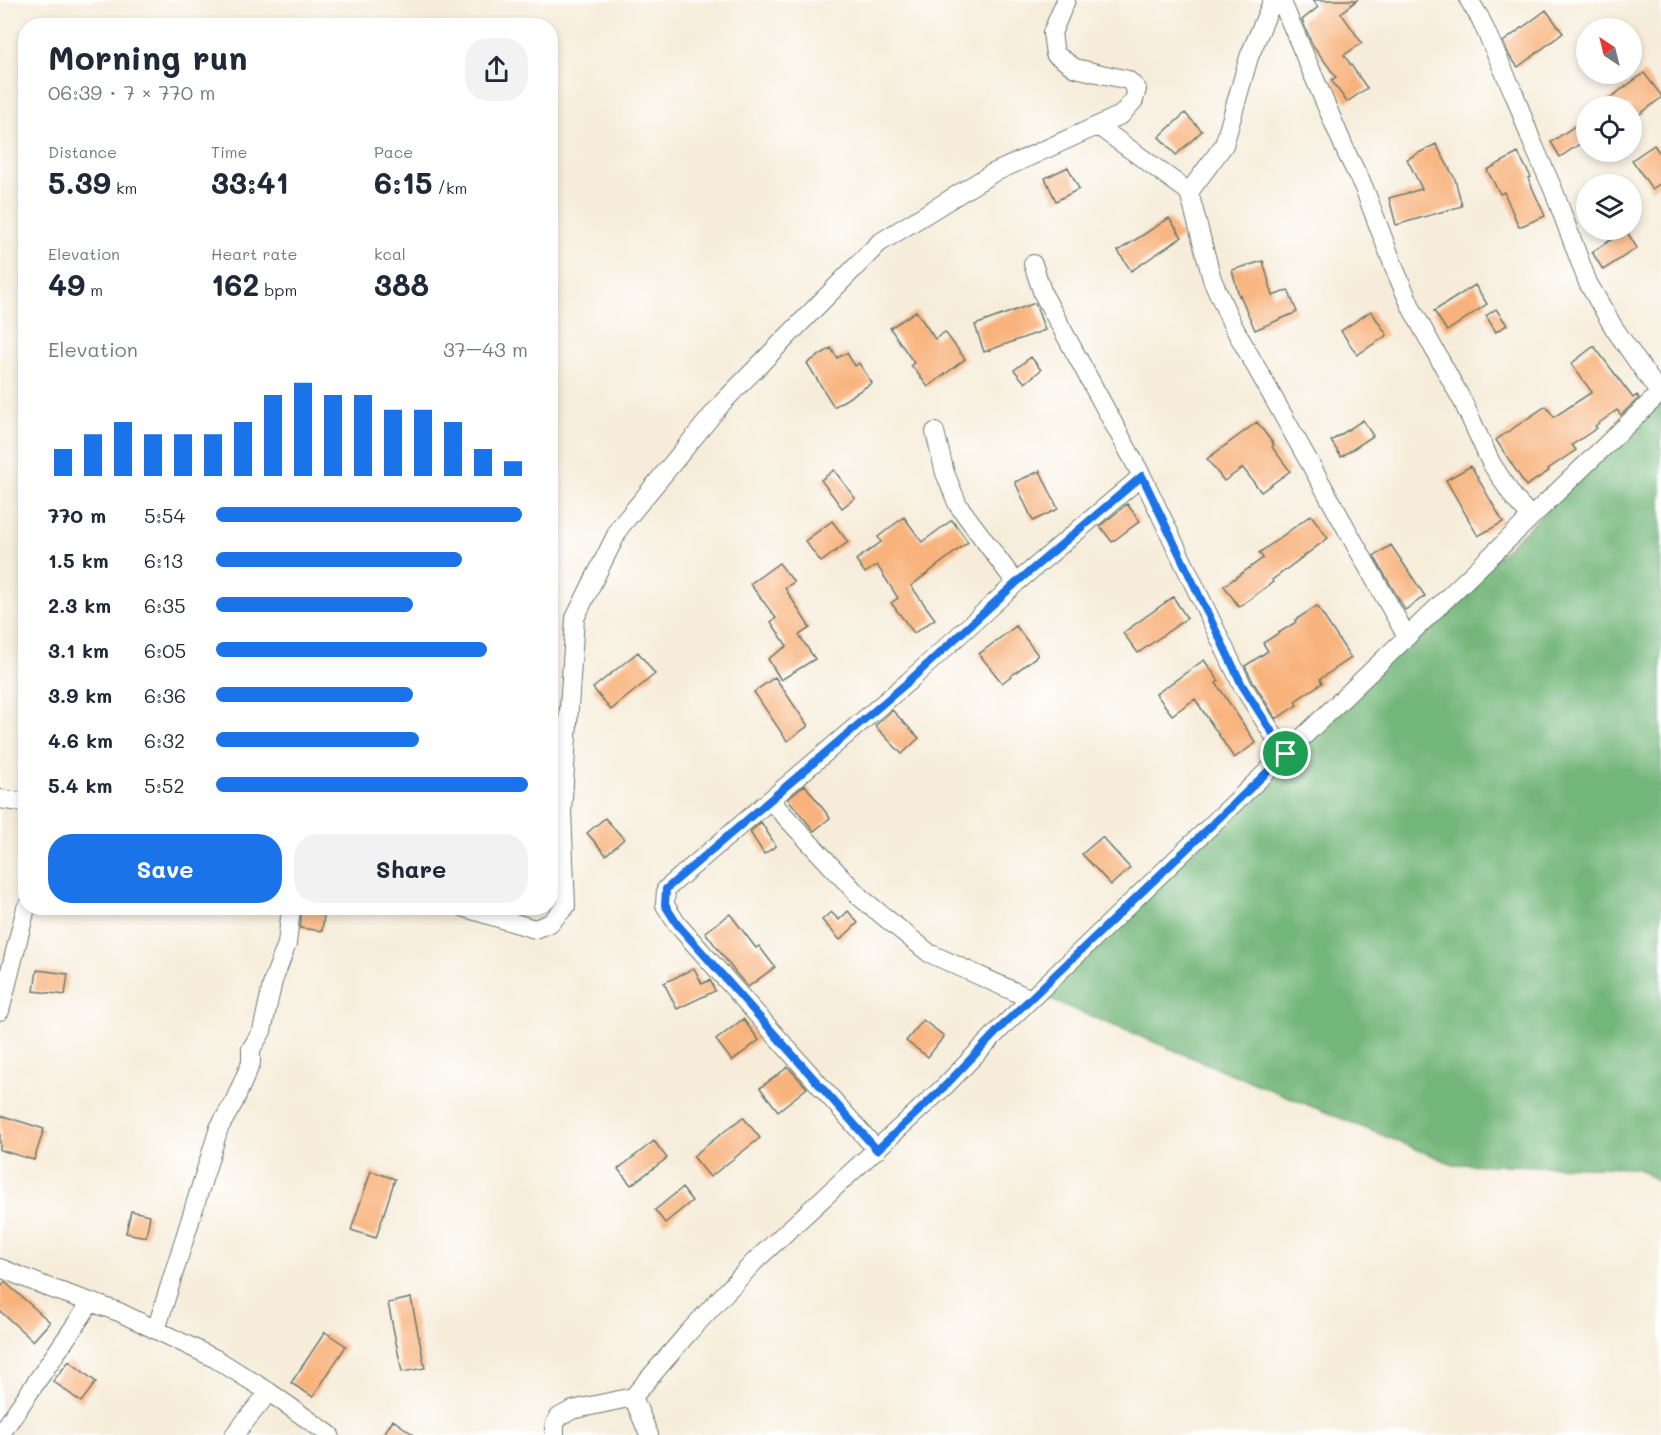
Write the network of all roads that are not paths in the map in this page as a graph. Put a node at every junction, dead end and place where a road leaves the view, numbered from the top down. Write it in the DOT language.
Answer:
graph roads {
  1 [pos="1066,0"];
  2 [pos="1274,0"];
  3 [pos="1281,0"];
  4 [pos="1469,0"];
  5 [pos="1098,126"];
  6 [pos="1189,192"];
  7 [pos="1033,264"];
  8 [pos="1660,393"];
  9 [pos="935,432"];
  10 [pos="1142,476"];
  11 [pos="1531,517"];
  12 [pos="1016,583"];
  13 [pos="1407,637"];
  14 [pos="1286,754"];
  15 [pos="0,800"];
  16 [pos="770,800"];
  17 [pos="18,802"];
  18 [pos="558,914"];
  19 [pos="24,915"];
  20 [pos="290,915"];
  21 [pos="488,915"];
  22 [pos="558,915"];
  23 [pos="1031,999"];
  24 [pos="0,1011"];
  25 [pos="877,1150"];
  26 [pos="0,1268"];
  27 [pos="91,1302"];
  28 [pos="156,1330"];
  29 [pos="269,1392"];
  30 [pos="633,1397"];
  31 [pos="0,1435"];
  32 [pos="234,1435"];
  33 [pos="330,1435"];
  34 [pos="555,1435"];
  35 [pos="649,1435"];
  1 -- 5 [label="street"];
  2 -- 6 [label="street"];
  3 -- 11 [label="street"];
  4 -- 8 [label="street"];
  5 -- 6 [label="street"];
  5 -- 18 [label="street"];
  6 -- 13 [label="street"];
  7 -- 10 [label="street"];
  8 -- 11 [label="street"];
  9 -- 12 [label="street"];
  10 -- 12 [label="street"];
  10 -- 14 [label="street"];
  11 -- 13 [label="street"];
  12 -- 16 [label="street"];
  13 -- 14 [label="street"];
  14 -- 23 [label="street"];
  15 -- 17 [label="street"];
  16 -- 23 [label="street"];
  16 -- 25 [label="street"];
  19 -- 24 [label="street"];
  20 -- 28 [label="street"];
  21 -- 22 [label="street"];
  23 -- 25 [label="street"];
  25 -- 30 [label="street"];
  26 -- 27 [label="street"];
  27 -- 28 [label="street"];
  27 -- 31 [label="street"];
  28 -- 29 [label="street"];
  29 -- 32 [label="street"];
  29 -- 33 [label="street"];
  30 -- 34 [label="street"];
  30 -- 35 [label="street"];
}
